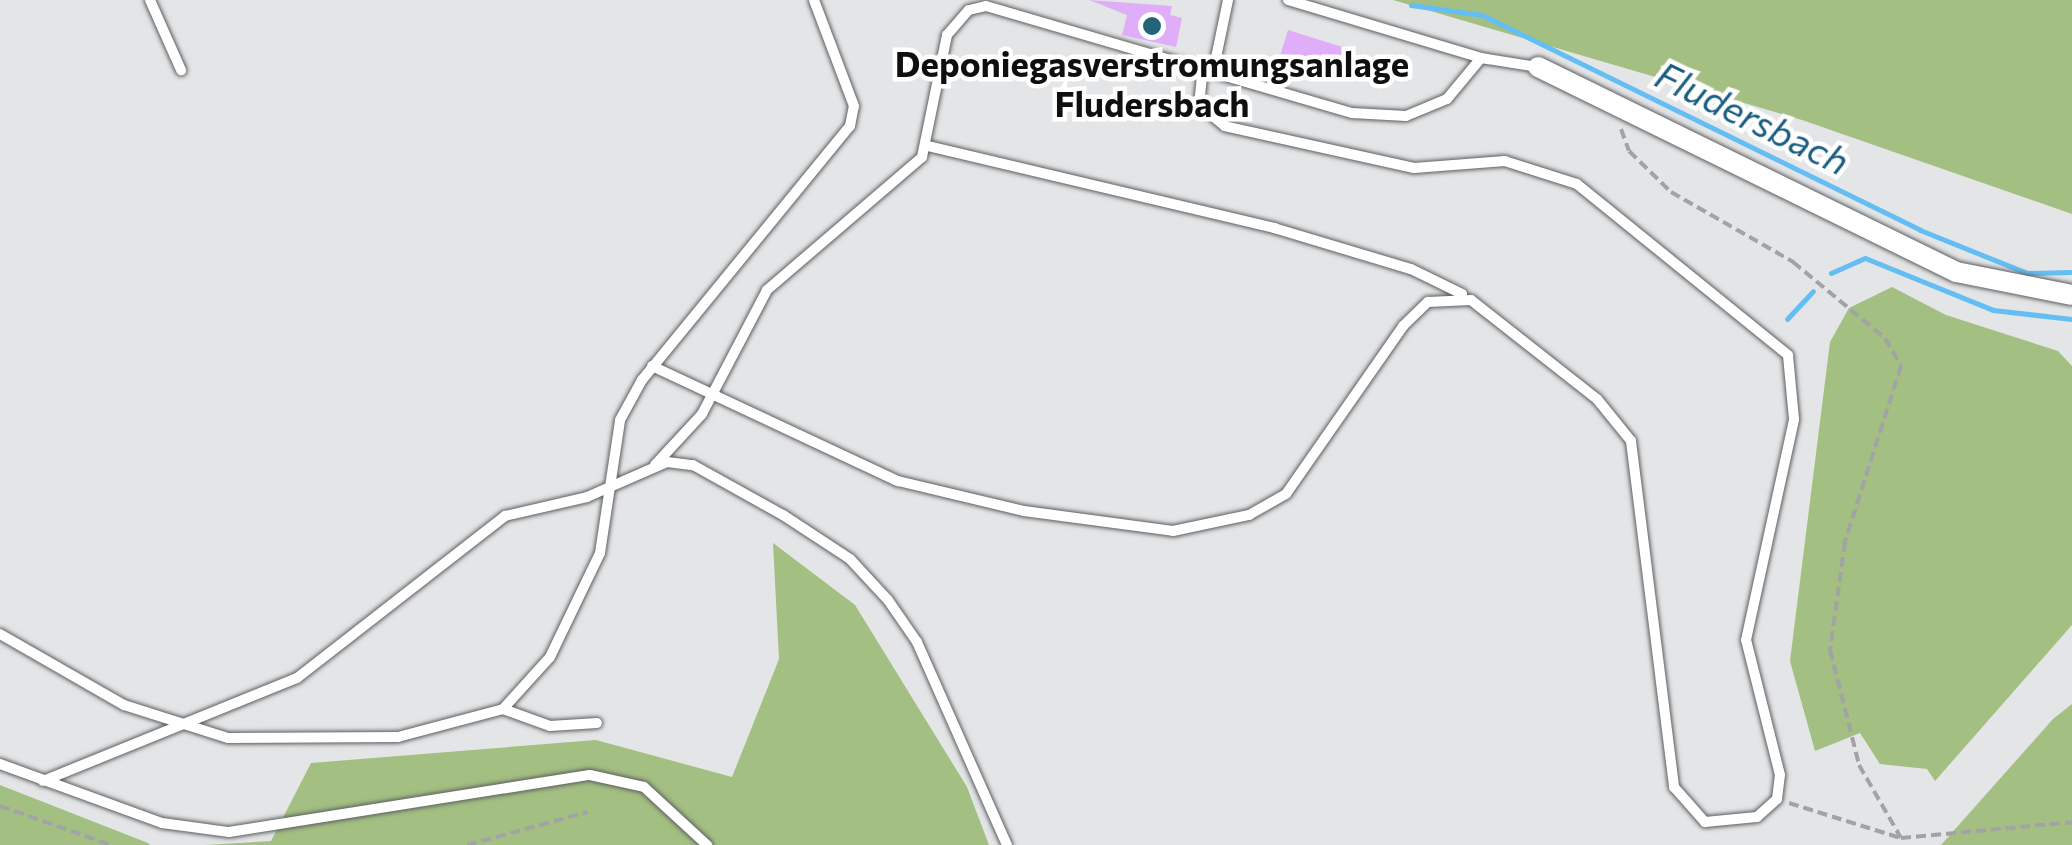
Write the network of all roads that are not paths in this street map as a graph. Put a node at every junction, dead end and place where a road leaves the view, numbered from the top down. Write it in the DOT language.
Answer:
graph roads {
  1 [pos="150,0"];
  2 [pos="814,0"];
  3 [pos="1228,0"];
  4 [pos="1288,0"];
  5 [pos="1481,58"];
  6 [pos="1538,67"];
  7 [pos="181,70"];
  8 [pos="1208,70"];
  9 [pos="928,146"];
  10 [pos="2072,294"];
  11 [pos="1471,300"];
  12 [pos="652,366"];
  13 [pos="716,388"];
  14 [pos="654,466"];
  15 [pos="609,487"];
  16 [pos="0,634"];
  17 [pos="503,709"];
  18 [pos="597,723"];
  19 [pos="181,727"];
  20 [pos="0,764"];
  21 [pos="43,781"];
  22 [pos="707,845"];
  23 [pos="1007,845"];
  1 -- 7 [label="lane"];
  2 -- 12 [label="lane"];
  3 -- 8 [label="lane"];
  4 -- 5 [label="lane"];
  5 -- 6 [label="lane"];
  5 -- 8 [label="lane"];
  6 -- 10 [label="street"];
  8 -- 9 [label="lane"];
  8 -- 11 [label="lane"];
  9 -- 11 [label="lane"];
  9 -- 13 [label="lane"];
  11 -- 13 [label="lane"];
  12 -- 13 [label="lane"];
  12 -- 15 [label="lane"];
  13 -- 14 [label="lane"];
  14 -- 15 [label="lane"];
  14 -- 23 [label="lane"];
  15 -- 17 [label="lane"];
  15 -- 19 [label="lane"];
  16 -- 19 [label="lane"];
  17 -- 18 [label="lane"];
  17 -- 19 [label="lane"];
  19 -- 21 [label="lane"];
  20 -- 21 [label="lane"];
  21 -- 22 [label="lane"];
}
